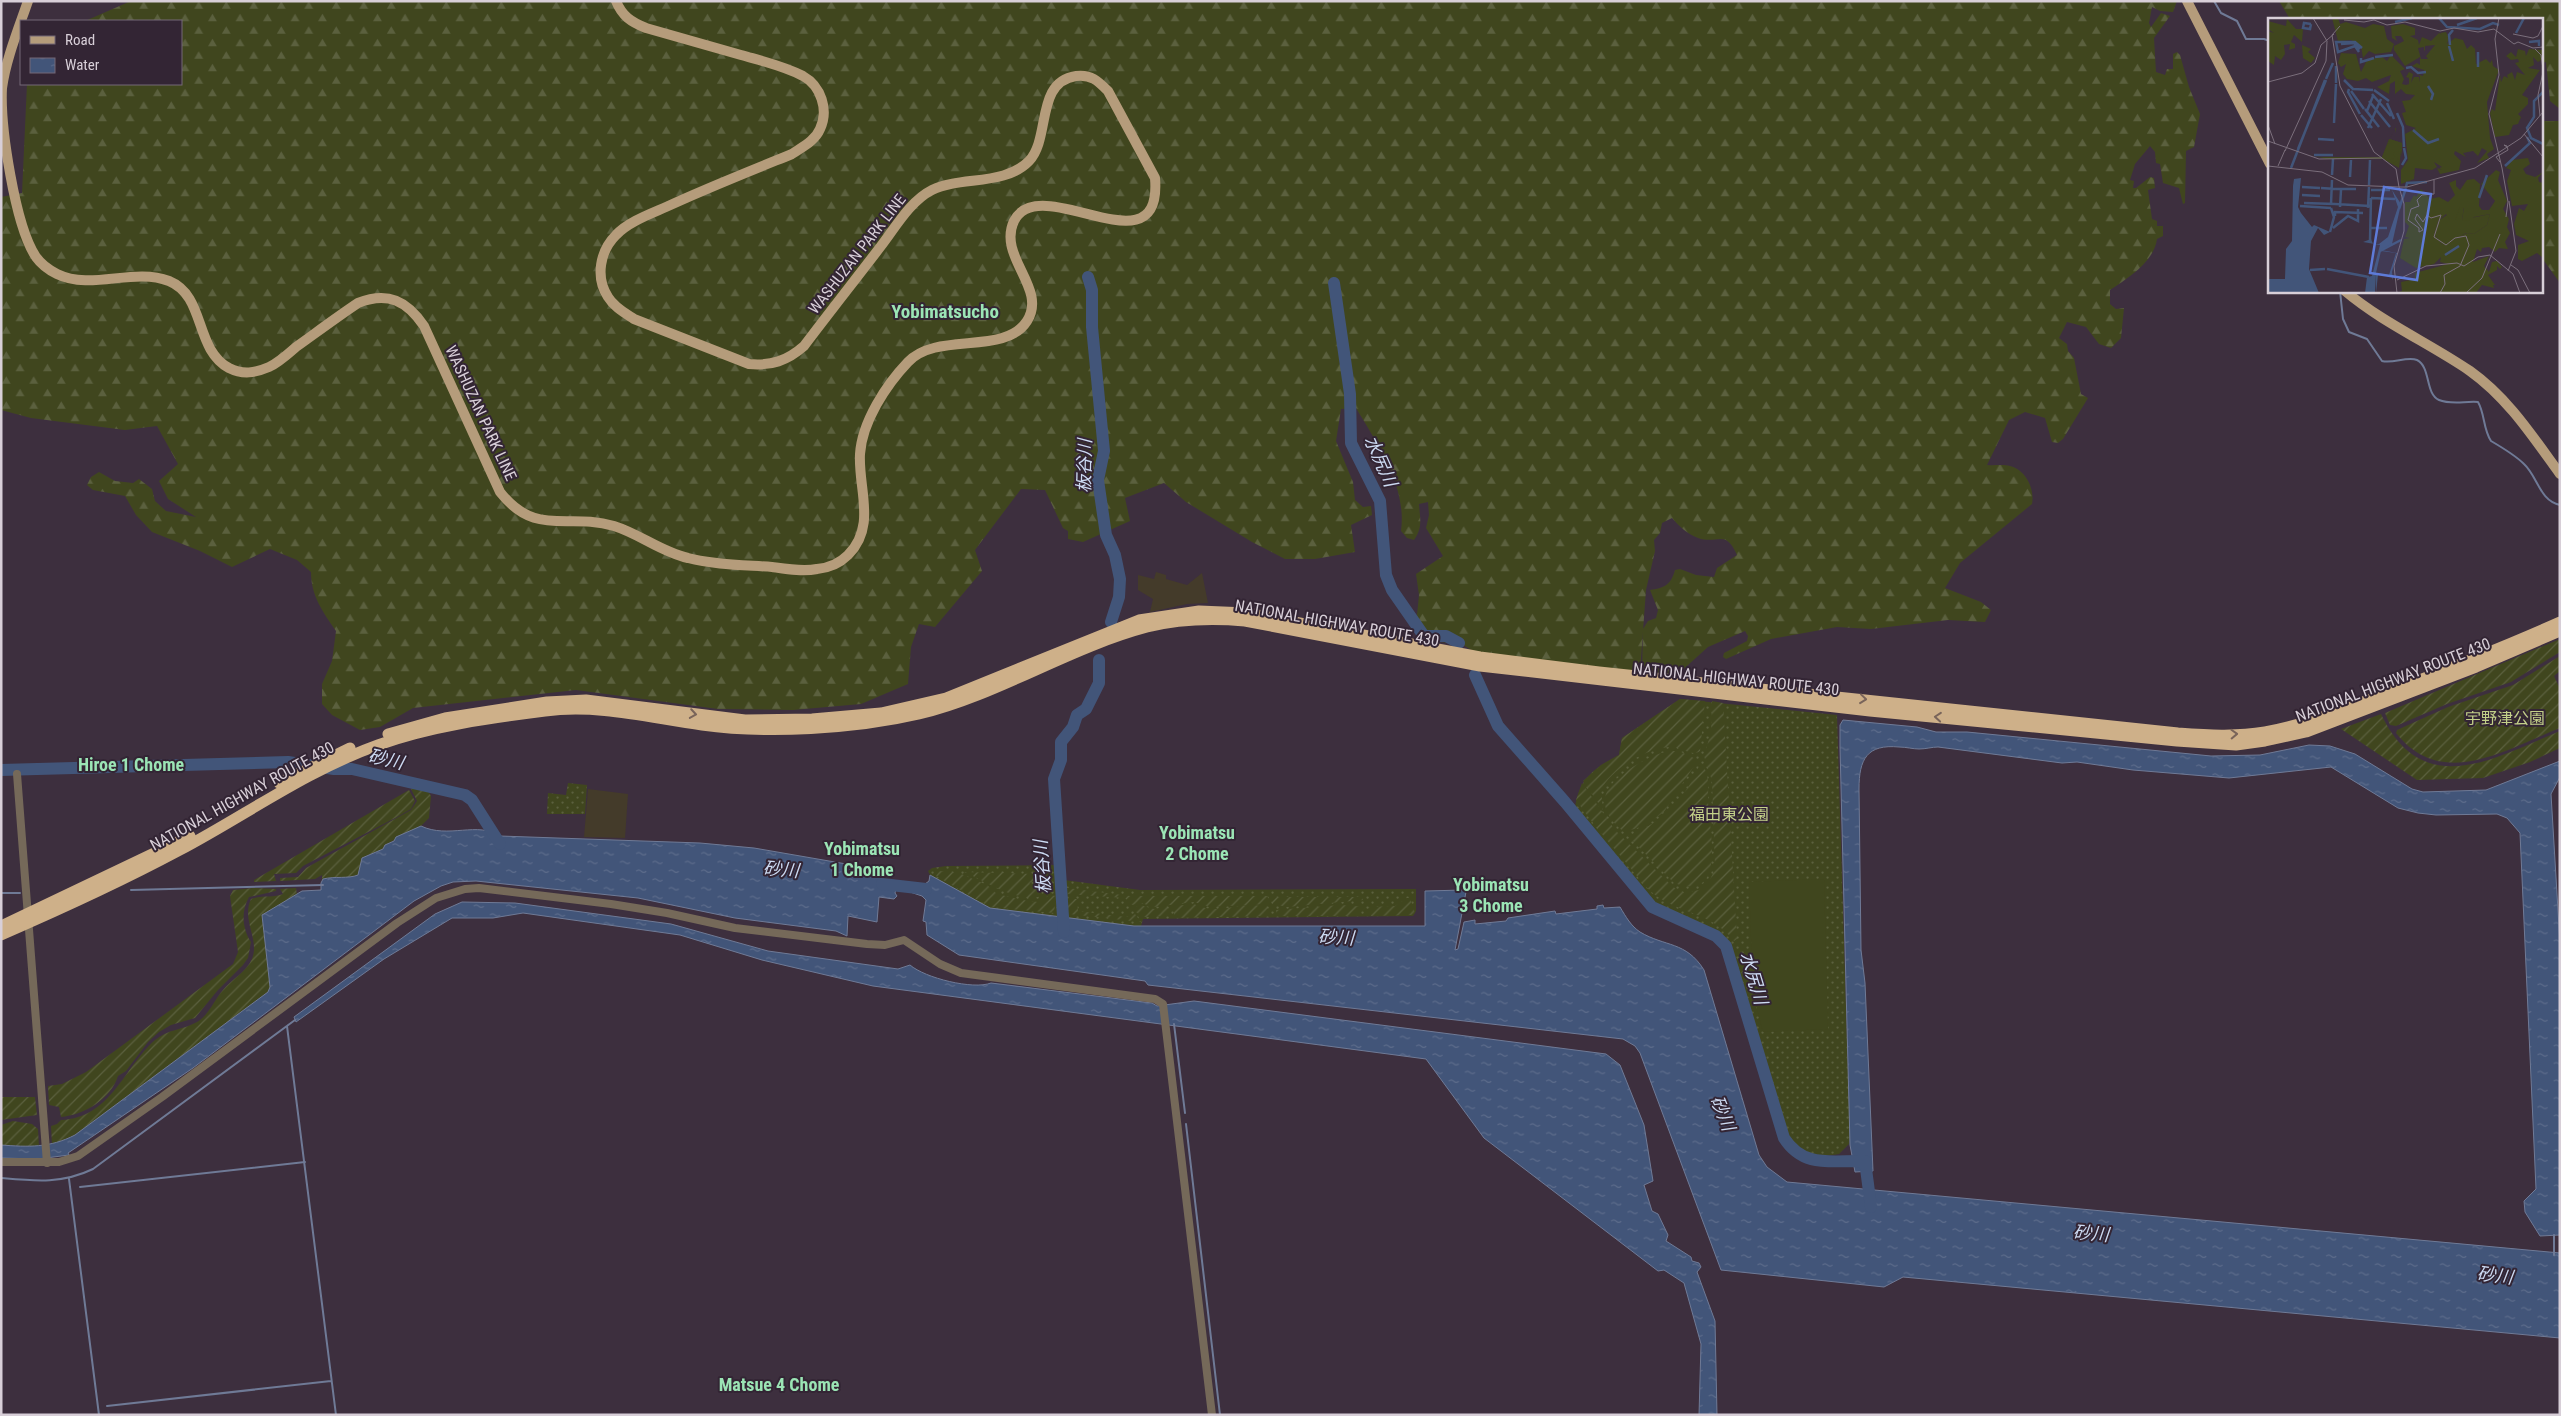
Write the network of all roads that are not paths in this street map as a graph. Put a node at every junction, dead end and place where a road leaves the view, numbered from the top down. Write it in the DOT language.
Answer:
graph roads {
  1 [pos="28,1"];
  2 [pos="616,1"];
  3 [pos="2187,1"];
  4 [pos="22,20"];
  5 [pos="20,26"];
  6 [pos="2268,160"];
  7 [pos="2346,292"];
  8 [pos="2560,474"];
  9 [pos="2560,622"];
  10 [pos="2560,631"];
  11 [pos="320,765"];
  12 [pos="17,774"];
  13 [pos="29,918"];
  14 [pos="1,926"];
  15 [pos="1,935"];
  16 [pos="47,1161"];
  17 [pos="1,1162"];
  18 [pos="1212,1415"];
  1 -- 4 [label="main road, WASHUZAN PARK LINE"];
  2 -- 5 [label="main road, WASHUZAN PARK LINE"];
  3 -- 6 [label="main road"];
  7 -- 8 [label="main road"];
  11 -- 9 [label="highway, NATIONAL HIGHWAY ROUTE 430, one-way"];
  10 -- 11 [label="highway, NATIONAL HIGHWAY ROUTE 430, one-way"];
  11 -- 13 [label="highway, NATIONAL HIGHWAY ROUTE 430"];
  12 -- 13 [label="street"];
  13 -- 14 [label="highway, NATIONAL HIGHWAY ROUTE 430"];
  13 -- 15 [label="highway, NATIONAL HIGHWAY ROUTE 430"];
  13 -- 16 [label="street"];
  16 -- 17 [label="street"];
  16 -- 18 [label="street"];
}
